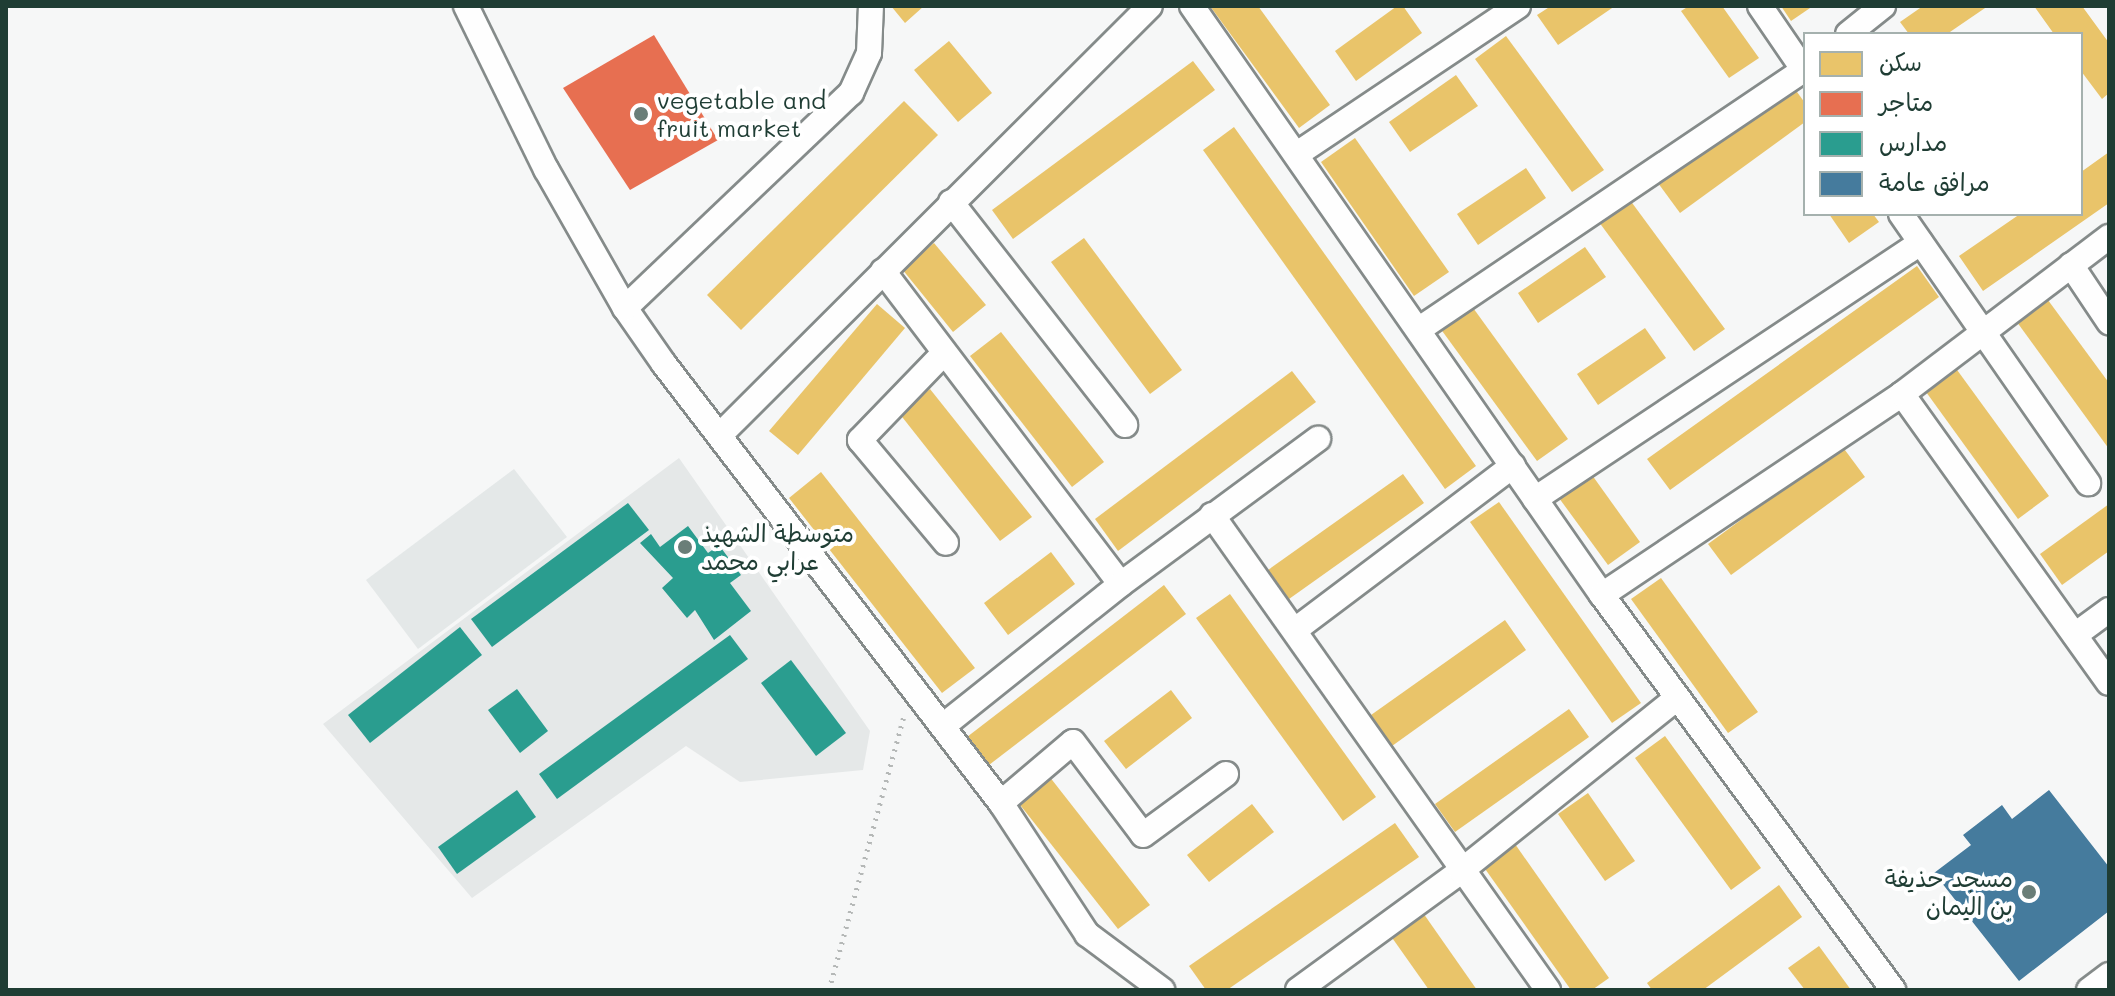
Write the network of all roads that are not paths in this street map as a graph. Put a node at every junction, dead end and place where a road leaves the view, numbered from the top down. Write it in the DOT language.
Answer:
graph roads {
  1 [pos="466,6"];
  2 [pos="871,6"];
  3 [pos="1150,6"];
  4 [pos="1192,6"];
  5 [pos="1518,6"];
  6 [pos="1760,6"];
  7 [pos="1883,6"];
  8 [pos="1850,32"];
  9 [pos="1803,69"];
  10 [pos="1803,71"];
  11 [pos="1297,154"];
  12 [pos="951,202"];
  13 [pos="1902,216"];
  14 [pos="2109,237"];
  15 [pos="1921,243"];
  16 [pos="2071,265"];
  17 [pos="883,271"];
  18 [pos="625,308"];
  19 [pos="2109,322"];
  20 [pos="1421,328"];
  21 [pos="1982,329"];
  22 [pos="944,353"];
  23 [pos="1902,394"];
  24 [pos="1125,425"];
  25 [pos="720,435"];
  26 [pos="1318,439"];
  27 [pos="1513,466"];
  28 [pos="2088,483"];
  29 [pos="1535,499"];
  30 [pos="1212,515"];
  31 [pos="946,543"];
  32 [pos="1121,584"];
  33 [pos="1602,595"];
  34 [pos="2109,610"];
  35 [pos="1295,630"];
  36 [pos="2075,635"];
  37 [pos="2109,683"];
  38 [pos="1677,698"];
  39 [pos="943,726"];
  40 [pos="1226,774"];
  41 [pos="1001,803"];
  42 [pos="1461,871"];
  43 [pos="2109,975"];
  44 [pos="1162,990"];
  45 [pos="1298,990"];
  46 [pos="1548,990"];
  47 [pos="1893,990"];
  48 [pos="2089,990"];
  1 -- 18 [label="street"];
  2 -- 18 [label="street"];
  3 -- 12 [label="street"];
  4 -- 11 [label="street"];
  5 -- 11 [label="street"];
  6 -- 9 [label="street"];
  7 -- 8 [label="street"];
  10 -- 20 [label="street"];
  11 -- 20 [label="street"];
  12 -- 17 [label="street"];
  12 -- 24 [label="street"];
  13 -- 15 [label="street"];
  14 -- 16 [label="street"];
  15 -- 21 [label="street"];
  15 -- 29 [label="street"];
  16 -- 19 [label="street"];
  16 -- 21 [label="street"];
  17 -- 22 [label="street"];
  17 -- 25 [label="street"];
  18 -- 25 [label="street"];
  20 -- 27 [label="street"];
  21 -- 23 [label="street"];
  21 -- 28 [label="street"];
  22 -- 31 [label="street"];
  22 -- 32 [label="street"];
  23 -- 33 [label="street"];
  23 -- 36 [label="street"];
  25 -- 39 [label="street"];
  26 -- 30 [label="street"];
  27 -- 29 [label="street"];
  27 -- 35 [label="street"];
  29 -- 33 [label="street"];
  30 -- 32 [label="street"];
  30 -- 35 [label="street"];
  32 -- 39 [label="street"];
  33 -- 38 [label="street"];
  34 -- 36 [label="street"];
  35 -- 42 [label="street"];
  36 -- 37 [label="street"];
  38 -- 42 [label="street"];
  38 -- 47 [label="street"];
  39 -- 41 [label="street"];
  40 -- 41 [label="street"];
  41 -- 44 [label="street"];
  42 -- 45 [label="street"];
  42 -- 46 [label="street"];
  43 -- 48 [label="street"];
}
